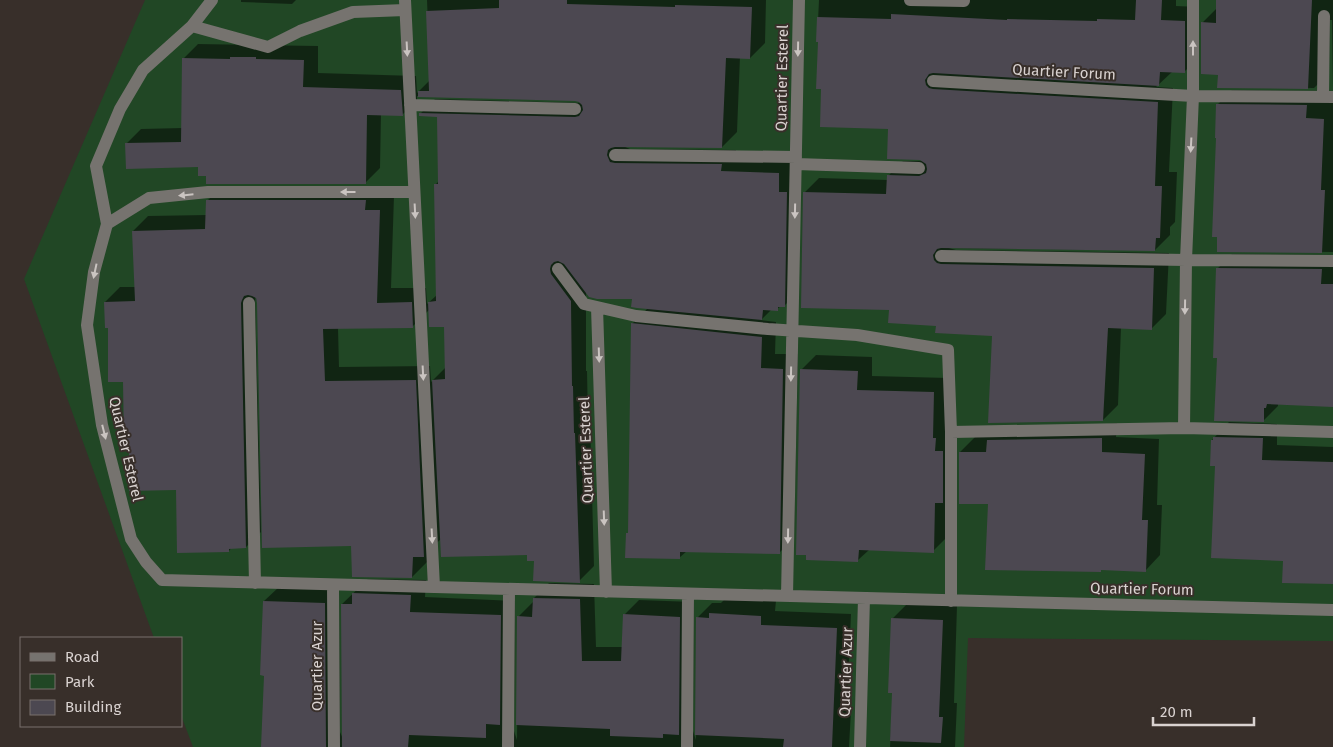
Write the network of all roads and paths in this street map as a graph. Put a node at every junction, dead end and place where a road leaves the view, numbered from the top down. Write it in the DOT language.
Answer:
graph roads {
  1 [pos="212,0"];
  2 [pos="799,0"];
  3 [pos="910,0"];
  4 [pos="1193,0"];
  5 [pos="964,1"];
  6 [pos="405,5"];
  7 [pos="1324,16"];
  8 [pos="192,26"];
  9 [pos="933,81"];
  10 [pos="1193,96"];
  11 [pos="1328,97"];
  12 [pos="410,105"];
  13 [pos="575,109"];
  14 [pos="615,155"];
  15 [pos="796,160"];
  16 [pos="919,168"];
  17 [pos="414,192"];
  18 [pos="108,224"];
  19 [pos="941,256"];
  20 [pos="1186,260"];
  21 [pos="1333,261"];
  22 [pos="558,270"];
  23 [pos="249,303"];
  24 [pos="597,307"];
  25 [pos="792,330"];
  26 [pos="1184,428"];
  27 [pos="951,432"];
  28 [pos="1333,432"];
  29 [pos="255,583"];
  30 [pos="334,585"];
  31 [pos="434,587"];
  32 [pos="509,589"];
  33 [pos="606,592"];
  34 [pos="688,594"];
  35 [pos="787,596"];
  36 [pos="864,598"];
  37 [pos="951,601"];
  38 [pos="1333,610"];
  39 [pos="334,747"];
  40 [pos="508,747"];
  41 [pos="687,747"];
  42 [pos="860,747"];
  1 -- 8 [label="lane, Quartier Esterel"];
  2 -- 15 [label="lane, Quartier Esterel, one-way"];
  3 -- 5 [label="lane"];
  10 -- 4 [label="lane, one-way"];
  6 -- 8 [label="lane"];
  6 -- 12 [label="lane, one-way"];
  7 -- 11 [label="lane, Quartier Forum"];
  8 -- 18 [label="lane, Quartier Esterel"];
  9 -- 10 [label="lane, Quartier Forum"];
  10 -- 11 [label="lane, Quartier Forum"];
  10 -- 20 [label="lane, one-way"];
  12 -- 13 [label="lane"];
  12 -- 17 [label="lane"];
  14 -- 15 [label="lane"];
  15 -- 16 [label="lane"];
  15 -- 25 [label="lane, Quartier Esterel, one-way"];
  17 -- 18 [label="lane, one-way"];
  17 -- 31 [label="lane, one-way"];
  18 -- 29 [label="lane, Quartier Esterel, one-way"];
  19 -- 20 [label="lane"];
  20 -- 21 [label="lane"];
  20 -- 26 [label="lane, one-way"];
  22 -- 24 [label="lane"];
  23 -- 29 [label="lane"];
  24 -- 25 [label="lane"];
  24 -- 33 [label="lane, Quartier Esterel, one-way"];
  25 -- 27 [label="lane"];
  25 -- 35 [label="lane, Quartier Esterel, one-way"];
  26 -- 27 [label="lane"];
  26 -- 28 [label="lane"];
  27 -- 37 [label="lane"];
  29 -- 30 [label="lane, Quartier Esterel"];
  30 -- 31 [label="lane, Quartier Esterel"];
  30 -- 39 [label="lane, Quartier Azur"];
  31 -- 32 [label="lane, Quartier Esterel"];
  32 -- 33 [label="lane, Quartier Esterel"];
  32 -- 40 [label="lane"];
  33 -- 34 [label="lane, Quartier Esterel"];
  34 -- 35 [label="lane, Quartier Esterel"];
  34 -- 41 [label="lane"];
  35 -- 36 [label="lane, Quartier Esterel"];
  36 -- 37 [label="lane, Quartier Esterel"];
  36 -- 42 [label="lane, Quartier Azur"];
  37 -- 38 [label="lane, Quartier Forum"];
}
